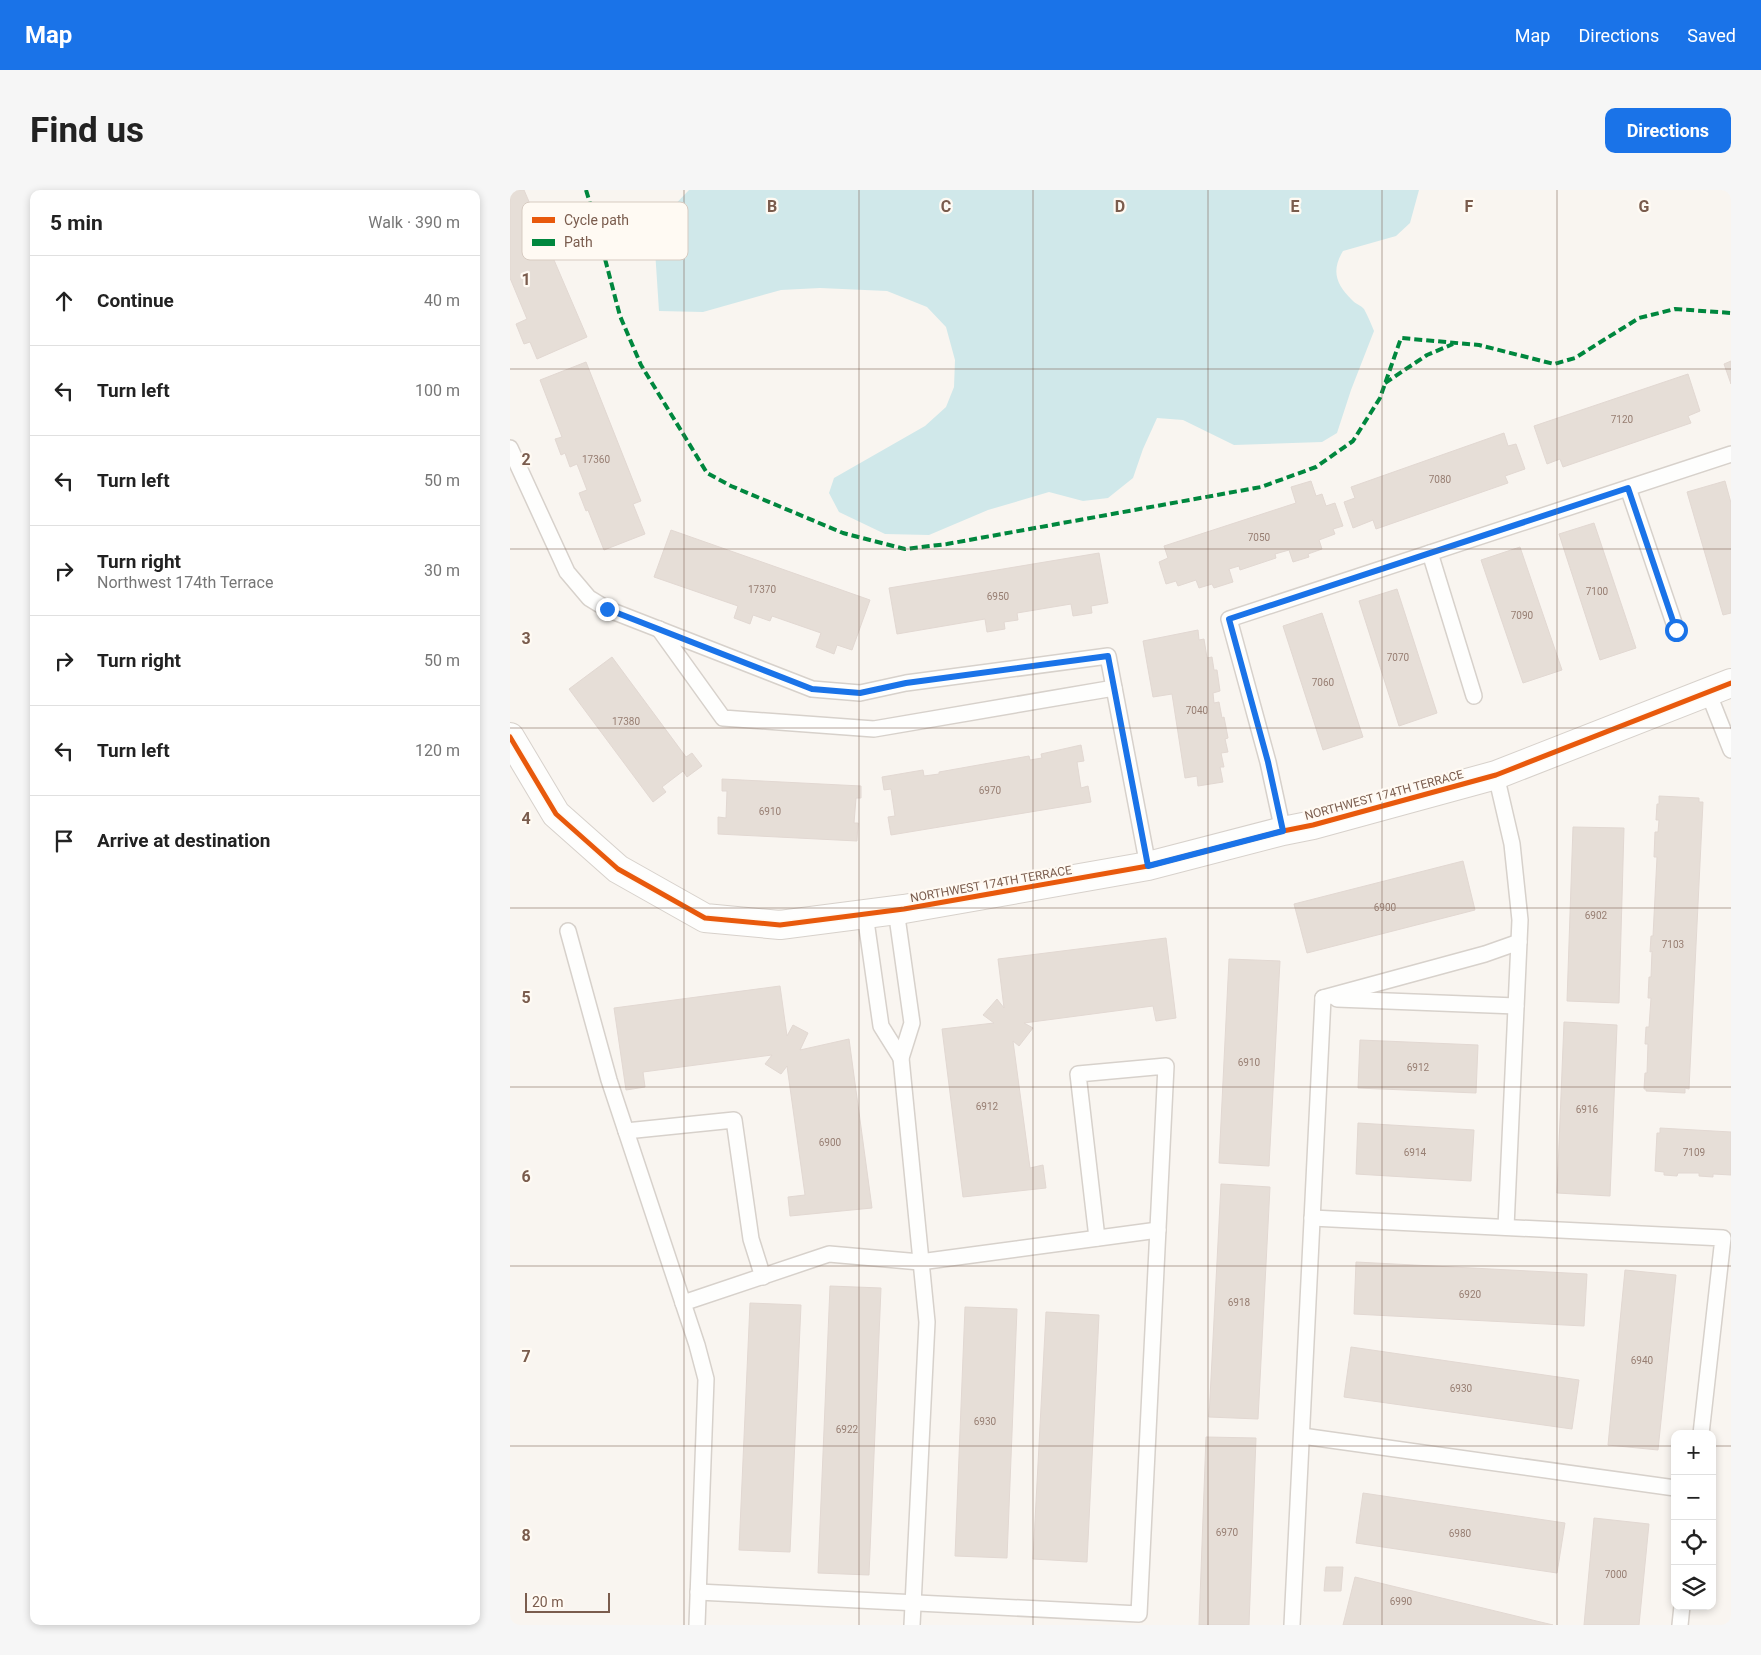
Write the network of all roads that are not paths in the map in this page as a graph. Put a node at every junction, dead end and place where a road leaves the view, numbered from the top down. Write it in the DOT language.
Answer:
graph roads {
  1 [pos="510,448"];
  2 [pos="1731,454"];
  3 [pos="1628,488"];
  4 [pos="1430,553"];
  5 [pos="659,629"];
  6 [pos="1676,630"];
  7 [pos="1719,687"];
  8 [pos="1114,688"];
  9 [pos="1474,696"];
  10 [pos="510,737"];
  11 [pos="1731,750"];
  12 [pos="1496,775"];
  13 [pos="1283,831"];
  14 [pos="1148,866"];
  15 [pos="896,910"];
  16 [pos="865,914"];
  17 [pos="568,931"];
  18 [pos="1519,942"];
  19 [pos="1323,998"];
  20 [pos="1516,1006"];
  21 [pos="901,1058"];
  22 [pos="626,1131"];
  23 [pos="1312,1218"];
  24 [pos="1506,1227"];
  25 [pos="1158,1230"];
  26 [pos="1097,1238"];
  27 [pos="920,1262"];
  28 [pos="763,1277"];
  29 [pos="683,1303"];
  30 [pos="1701,1430"];
  31 [pos="1302,1436"];
  32 [pos="1671,1487"];
  33 [pos="698,1592"];
  34 [pos="913,1602"];
  35 [pos="1682,1610"];
  36 [pos="697,1625"];
  37 [pos="912,1625"];
  38 [pos="1292,1625"];
  39 [pos="1680,1625"];
  1 -- 5 [label="lane"];
  2 -- 3 [label="lane"];
  3 -- 4 [label="lane"];
  3 -- 6 [label="lane"];
  4 -- 9 [label="lane"];
  4 -- 13 [label="lane"];
  5 -- 8 [label="lane"];
  5 -- 8 [label="lane"];
  7 -- 11 [label="lane"];
  7 -- 12 [label="street, NORTHWEST 174TH TERRACE"];
  8 -- 14 [label="lane"];
  10 -- 16 [label="street, NORTHWEST 174TH TERRACE"];
  12 -- 13 [label="street, NORTHWEST 174TH TERRACE"];
  12 -- 18 [label="lane"];
  13 -- 14 [label="street, NORTHWEST 174TH TERRACE"];
  14 -- 15 [label="street, NORTHWEST 174TH TERRACE"];
  15 -- 16 [label="street, NORTHWEST 174TH TERRACE"];
  15 -- 21 [label="lane"];
  16 -- 21 [label="lane"];
  17 -- 22 [label="lane"];
  18 -- 19 [label="lane"];
  18 -- 20 [label="lane"];
  19 -- 20 [label="lane"];
  19 -- 23 [label="lane"];
  20 -- 24 [label="lane"];
  21 -- 27 [label="lane"];
  22 -- 28 [label="lane"];
  22 -- 29 [label="lane"];
  23 -- 24 [label="lane"];
  23 -- 31 [label="lane"];
  24 -- 30 [label="lane"];
  25 -- 26 [label="lane"];
  25 -- 26 [label="lane"];
  25 -- 34 [label="lane"];
  26 -- 27 [label="lane"];
  27 -- 28 [label="lane"];
  27 -- 34 [label="lane"];
  28 -- 29 [label="lane"];
  29 -- 33 [label="lane"];
  31 -- 32 [label="lane"];
  31 -- 38 [label="lane"];
  33 -- 34 [label="lane"];
  33 -- 36 [label="lane"];
  34 -- 37 [label="lane"];
  35 -- 39 [label="lane"];
}
